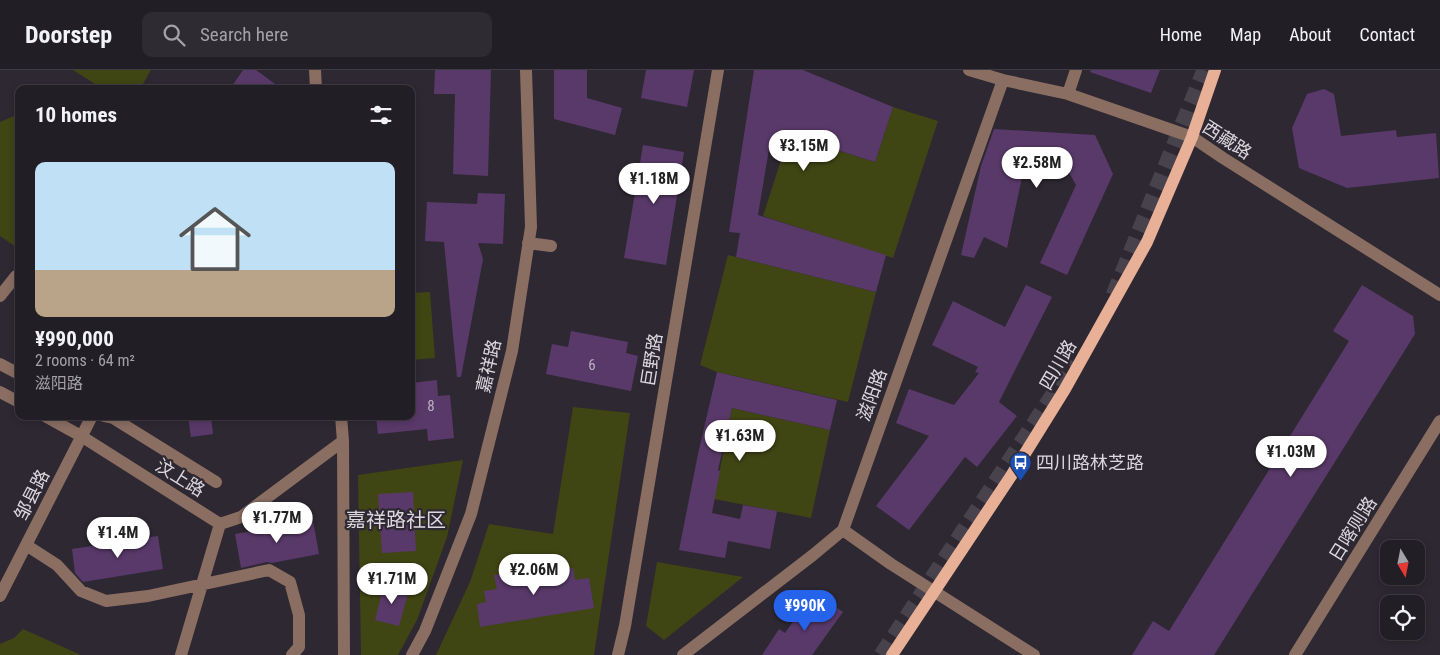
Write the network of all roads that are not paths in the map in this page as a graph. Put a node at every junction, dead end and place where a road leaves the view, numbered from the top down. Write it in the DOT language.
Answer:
graph roads {
  1 [pos="314,70"];
  2 [pos="526,70"];
  3 [pos="718,70"];
  4 [pos="969,70"];
  5 [pos="1076,70"];
  6 [pos="1215,70"];
  7 [pos="1003,80"];
  8 [pos="316,85"];
  9 [pos="1068,94"];
  10 [pos="1192,136"];
  11 [pos="528,243"];
  12 [pos="551,246"];
  13 [pos="15,277"];
  14 [pos="0,296"];
  15 [pos="1440,296"];
  16 [pos="0,364"];
  17 [pos="15,372"];
  18 [pos="0,392"];
  19 [pos="15,400"];
  20 [pos="52,420"];
  21 [pos="90,420"];
  22 [pos="116,420"];
  23 [pos="341,420"];
  24 [pos="1440,421"];
  25 [pos="81,436"];
  26 [pos="342,441"];
  27 [pos="216,482"];
  28 [pos="220,524"];
  29 [pos="843,530"];
  30 [pos="26,545"];
  31 [pos="202,585"];
  32 [pos="934,592"];
  33 [pos="0,596"];
  34 [pos="181,655"];
  35 [pos="292,655"];
  36 [pos="344,655"];
  37 [pos="412,655"];
  38 [pos="618,655"];
  39 [pos="683,655"];
  40 [pos="892,655"];
  41 [pos="1034,655"];
  42 [pos="1295,655"];
  1 -- 8 [label="street"];
  2 -- 11 [label="street, 嘉祥路"];
  3 -- 38 [label="street, 巨野路"];
  4 -- 7 [label="street, 西藏路"];
  5 -- 9 [label="street"];
  6 -- 10 [label="main road, 四川路"];
  7 -- 9 [label="street, 西藏路"];
  7 -- 29 [label="street, 滋阳路"];
  9 -- 10 [label="street, 西藏路"];
  10 -- 15 [label="street, 西藏路"];
  10 -- 32 [label="main road, 四川路"];
  11 -- 12 [label="street"];
  11 -- 37 [label="street, 嘉祥路"];
  13 -- 14 [label="street"];
  16 -- 17 [label="street"];
  18 -- 19 [label="street"];
  20 -- 25 [label="street, 汶上路"];
  21 -- 25 [label="street, 邹县路"];
  22 -- 27 [label="street"];
  23 -- 26 [label="street"];
  24 -- 42 [label="street, 日喀则路"];
  25 -- 28 [label="street, 汶上路"];
  25 -- 30 [label="street, 邹县路"];
  26 -- 28 [label="street"];
  26 -- 36 [label="street"];
  28 -- 31 [label="street"];
  29 -- 32 [label="street"];
  29 -- 39 [label="street"];
  30 -- 31 [label="street"];
  30 -- 33 [label="street, 邹县路"];
  31 -- 34 [label="street"];
  31 -- 35 [label="street"];
  32 -- 40 [label="main road, 四川路"];
  32 -- 41 [label="street"];
}
